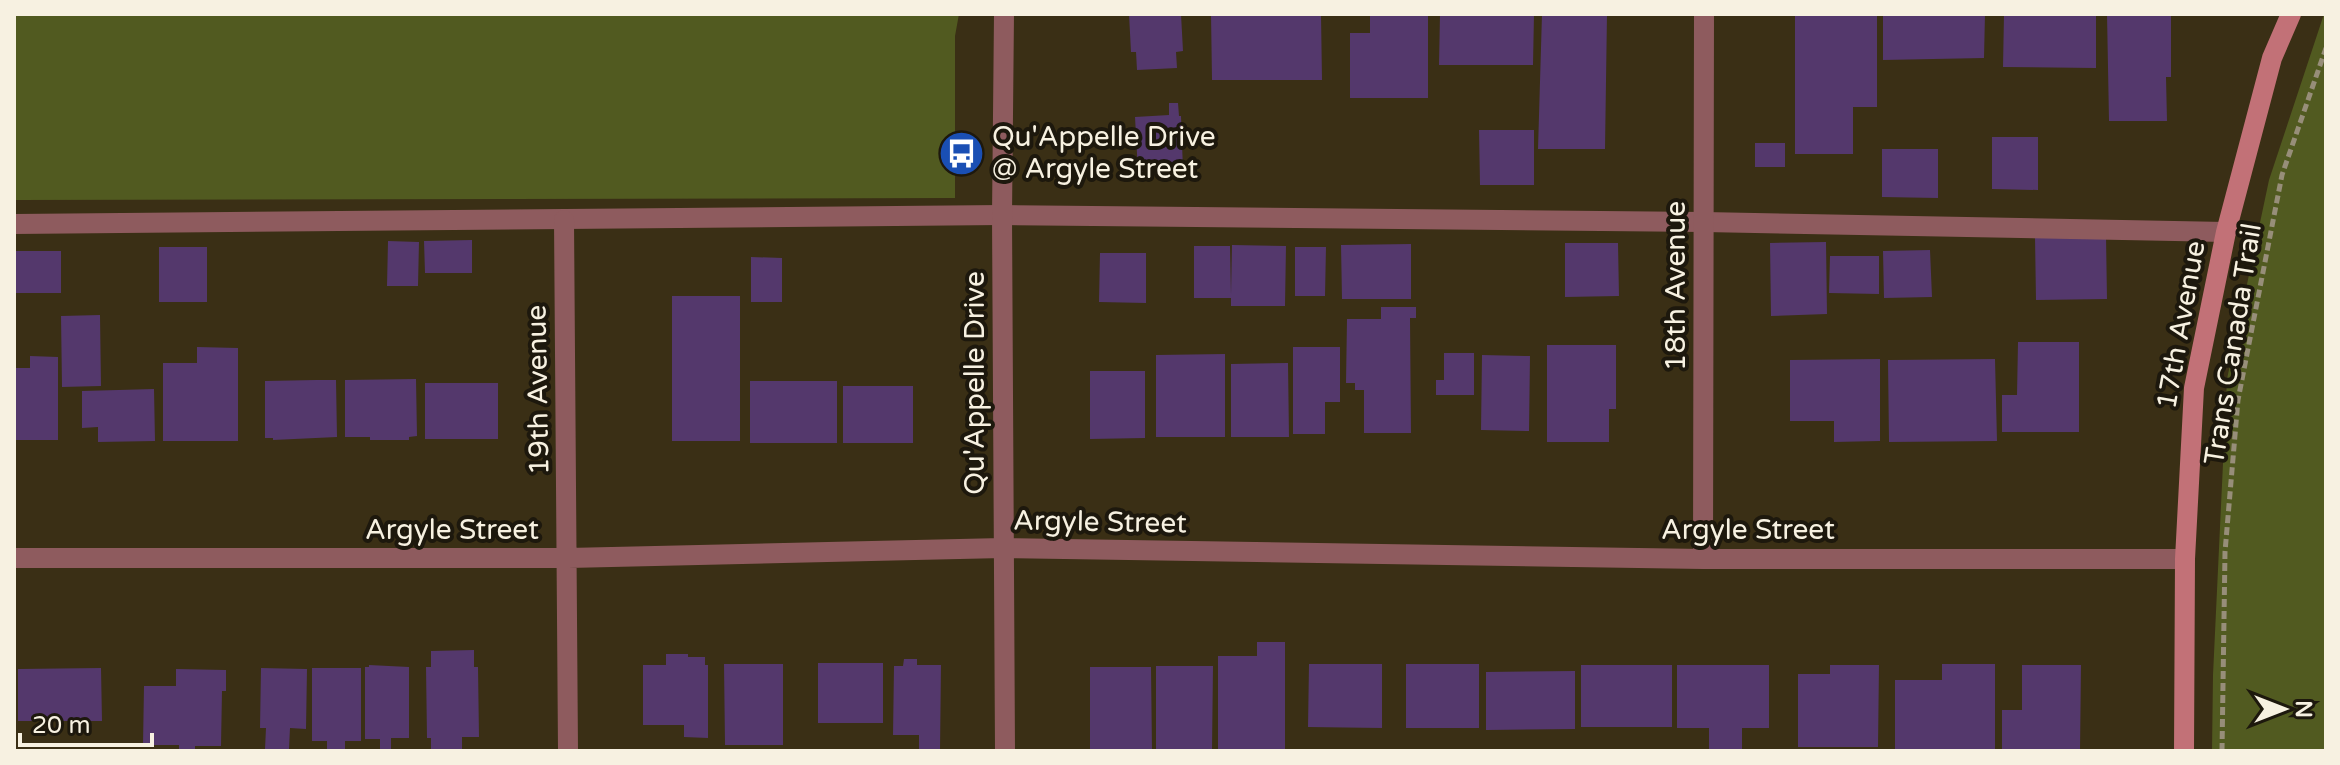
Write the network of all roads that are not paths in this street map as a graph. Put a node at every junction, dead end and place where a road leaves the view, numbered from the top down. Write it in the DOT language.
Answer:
graph roads {
  1 [pos="1004,14"];
  2 [pos="1704,14"];
  3 [pos="2291,14"];
  4 [pos="1002,215"];
  5 [pos="564,220"];
  6 [pos="1704,222"];
  7 [pos="14,224"];
  8 [pos="2226,232"];
  9 [pos="1003,548"];
  10 [pos="14,558"];
  11 [pos="568,558"];
  12 [pos="1703,559"];
  13 [pos="2185,559"];
  14 [pos="568,751"];
  15 [pos="1005,751"];
  16 [pos="2184,751"];
  1 -- 4 [label="street, Qu'Appelle Drive"];
  2 -- 6 [label="street, 18th Avenue"];
  3 -- 8 [label="street, 17th Avenue"];
  4 -- 5 [label="street"];
  4 -- 6 [label="street"];
  4 -- 9 [label="street, Qu'Appelle Drive"];
  5 -- 7 [label="street"];
  5 -- 11 [label="street, 19th Avenue"];
  6 -- 8 [label="street"];
  6 -- 12 [label="street, 18th Avenue"];
  8 -- 13 [label="street, 17th Avenue"];
  9 -- 11 [label="street, Argyle Street"];
  9 -- 12 [label="street, Argyle Street"];
  9 -- 15 [label="street, Qu'Appelle Drive"];
  10 -- 11 [label="street, Argyle Street"];
  11 -- 14 [label="street, 19th Avenue"];
  12 -- 13 [label="street, Argyle Street"];
  13 -- 16 [label="street, 17th Avenue"];
}
